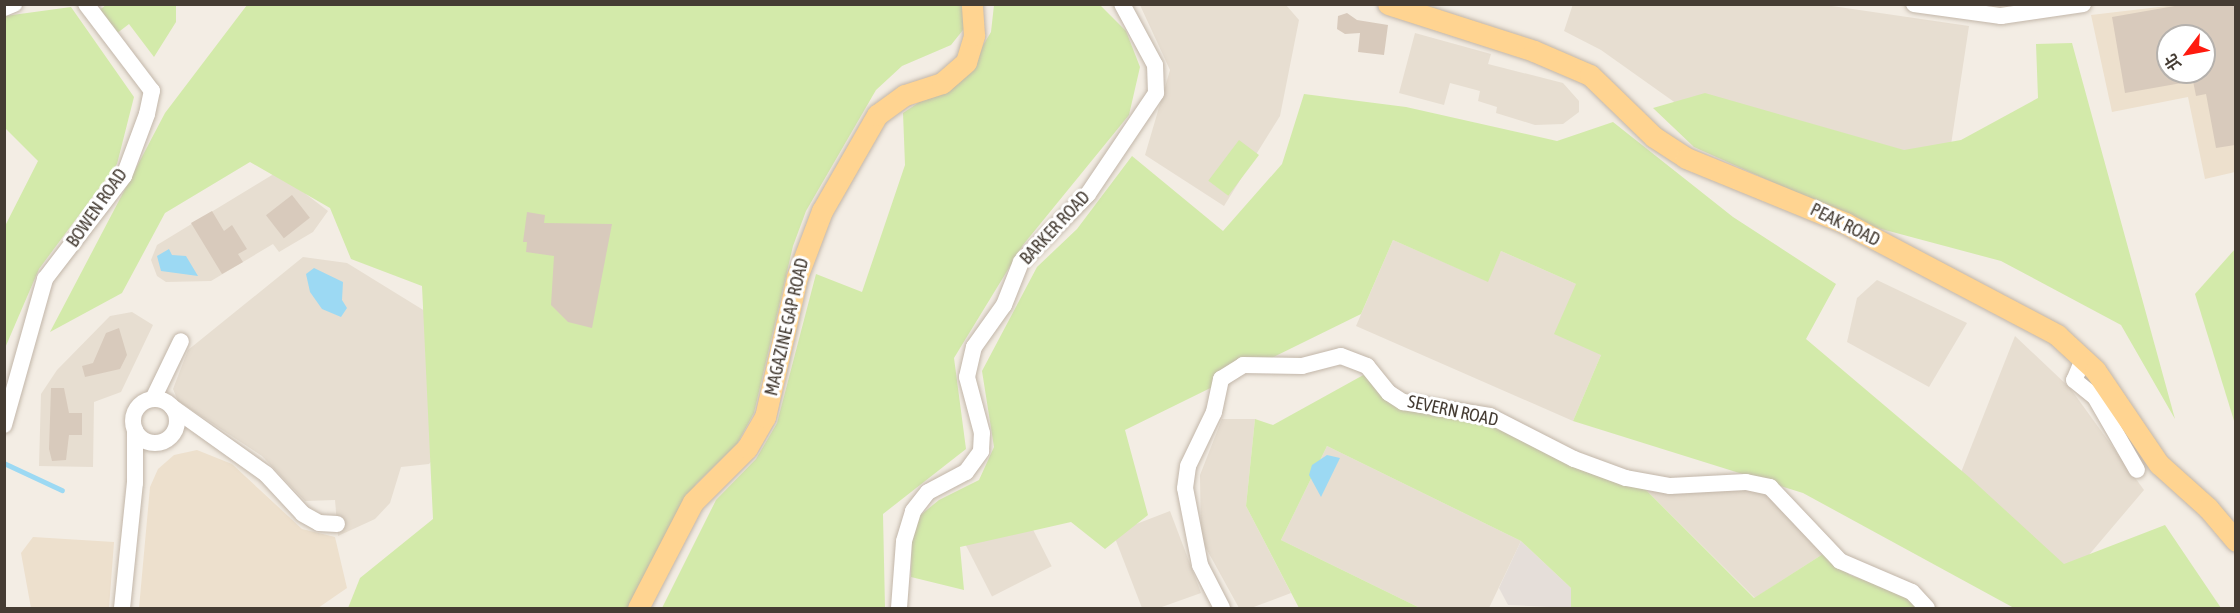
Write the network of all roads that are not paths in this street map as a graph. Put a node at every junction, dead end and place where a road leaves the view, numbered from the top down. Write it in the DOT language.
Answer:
graph roads {
  1 [pos="14,4"];
  2 [pos="86,4"];
  3 [pos="972,4"];
  4 [pos="1122,4"];
  5 [pos="1389,4"];
  6 [pos="1914,4"];
  7 [pos="2082,5"];
  8 [pos="4,8"];
  9 [pos="182,341"];
  10 [pos="2084,357"];
  11 [pos="153,399"];
  12 [pos="172,406"];
  13 [pos="4,425"];
  14 [pos="135,430"];
  15 [pos="169,438"];
  16 [pos="219,439"];
  17 [pos="2137,470"];
  18 [pos="135,483"];
  19 [pos="337,524"];
  20 [pos="2235,541"];
  21 [pos="122,609"];
  22 [pos="638,609"];
  23 [pos="899,609"];
  24 [pos="1222,609"];
  25 [pos="1927,609"];
  1 -- 8 [label="street"];
  2 -- 13 [label="street, BOWEN ROAD"];
  3 -- 22 [label="main road, MAGAZINE GAP ROAD"];
  4 -- 23 [label="street, BARKER ROAD"];
  5 -- 10 [label="main road, PEAK ROAD"];
  6 -- 7 [label="street"];
  9 -- 11 [label="street"];
  10 -- 17 [label="street"];
  10 -- 20 [label="main road, PEAK ROAD"];
  11 -- 12 [label="street"];
  11 -- 14 [label="street"];
  12 -- 15 [label="street"];
  12 -- 16 [label="street"];
  14 -- 15 [label="street"];
  14 -- 18 [label="street"];
  15 -- 16 [label="street"];
  15 -- 18 [label="street"];
  16 -- 19 [label="street"];
  18 -- 21 [label="street"];
  24 -- 25 [label="street, SEVERN ROAD"];
}
